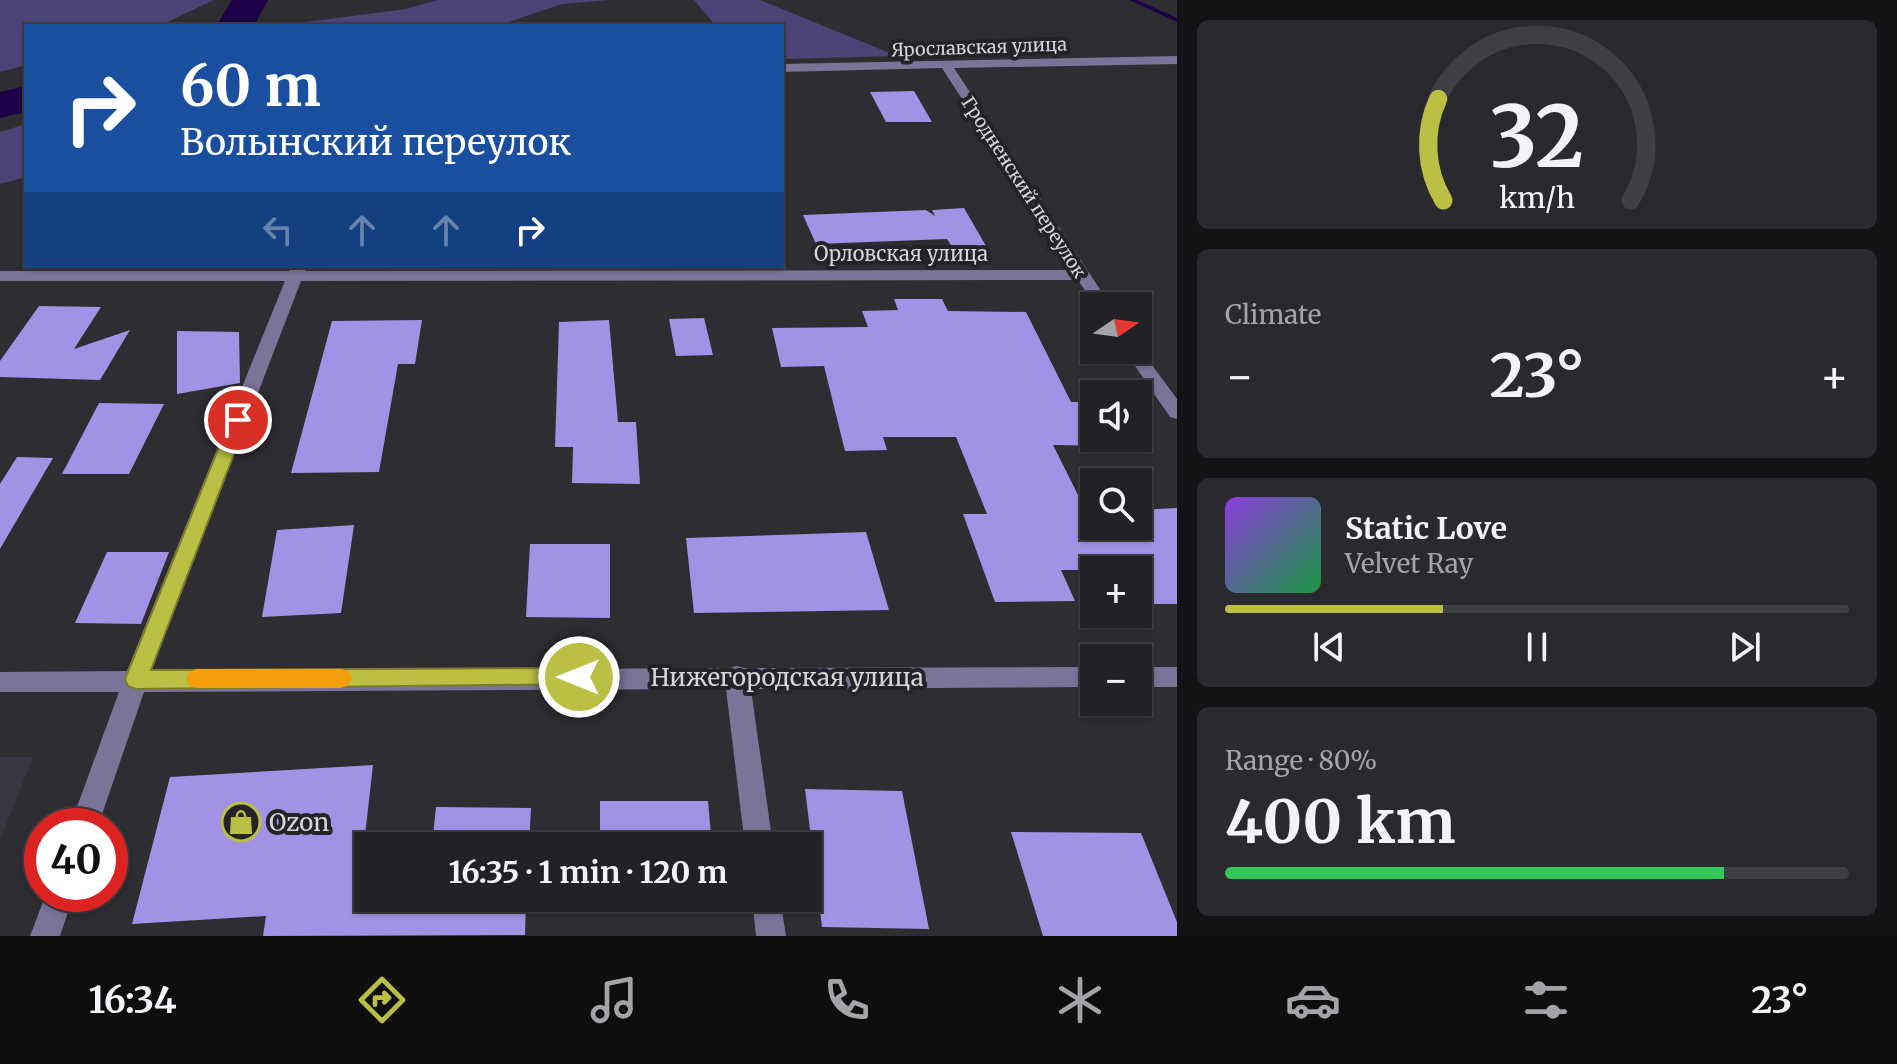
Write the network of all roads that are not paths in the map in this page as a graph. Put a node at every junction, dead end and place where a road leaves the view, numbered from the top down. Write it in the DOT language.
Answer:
graph roads {
  1 [pos="1177,60"];
  2 [pos="947,67"];
  3 [pos="784,68"];
  4 [pos="297,271"];
  5 [pos="1081,275"];
  6 [pos="0,276"];
  7 [pos="1093,292"];
  8 [pos="1143,364"];
  9 [pos="1177,413"];
  10 [pos="737,676"];
  11 [pos="1080,677"];
  12 [pos="1152,677"];
  13 [pos="1177,677"];
  14 [pos="136,679"];
  15 [pos="0,682"];
  16 [pos="90,808"];
  17 [pos="757,832"];
  18 [pos="54,912"];
  19 [pos="768,912"];
  20 [pos="45,936"];
  21 [pos="771,936"];
  1 -- 2 [label="street, Ярославская улица"];
  2 -- 3 [label="street, Ярославская улица"];
  2 -- 5 [label="street, Гродненский переулок"];
  4 -- 5 [label="street, Орловская улица"];
  4 -- 6 [label="street, Орловская улица"];
  4 -- 14 [label="street"];
  5 -- 7 [label="street, Гродненский переулок"];
  8 -- 9 [label="street"];
  10 -- 11 [label="street, Нижегородская улица"];
  10 -- 14 [label="street, Нижегородская улица"];
  10 -- 17 [label="street"];
  12 -- 13 [label="street"];
  14 -- 15 [label="street, Нижегородская улица"];
  14 -- 16 [label="street"];
  18 -- 20 [label="street"];
  19 -- 21 [label="street"];
}
